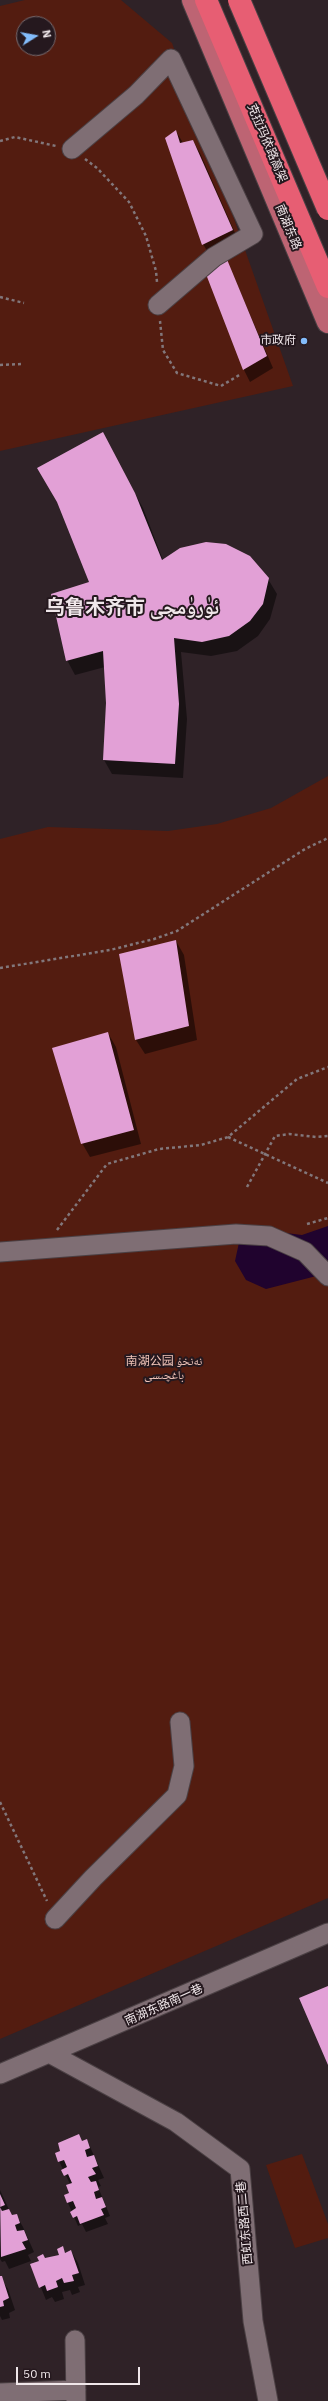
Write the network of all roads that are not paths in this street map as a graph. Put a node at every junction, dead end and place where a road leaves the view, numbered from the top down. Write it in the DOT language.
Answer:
graph roads {
  1 [pos="192,0"];
  2 [pos="206,0"];
  3 [pos="236,0"];
  4 [pos="239,0"];
  5 [pos="72,149"];
  6 [pos="328,206"];
  7 [pos="328,209"];
  8 [pos="328,287"];
  9 [pos="158,305"];
  10 [pos="328,322"];
  11 [pos="0,1252"];
  12 [pos="328,1276"];
  13 [pos="180,1722"];
  14 [pos="56,1919"];
  15 [pos="328,1933"];
  16 [pos="51,2054"];
  17 [pos="0,2074"];
  18 [pos="75,2340"];
  19 [pos="0,2393"];
  20 [pos="76,2396"];
  21 [pos="268,2401"];
  1 -- 10 [label="main road, 南湖东路"];
  2 -- 8 [label="highway, 克拉玛依路高架"];
  3 -- 6 [label="main road"];
  4 -- 7 [label="highway, bridge"];
  5 -- 9 [label="street"];
  11 -- 12 [label="street"];
  13 -- 14 [label="street"];
  15 -- 16 [label="street, 南湖东路南一巷"];
  16 -- 17 [label="street, 南湖东路南一巷"];
  16 -- 21 [label="street, 西虹东路西二巷"];
  18 -- 20 [label="street"];
  19 -- 20 [label="street"];
}
